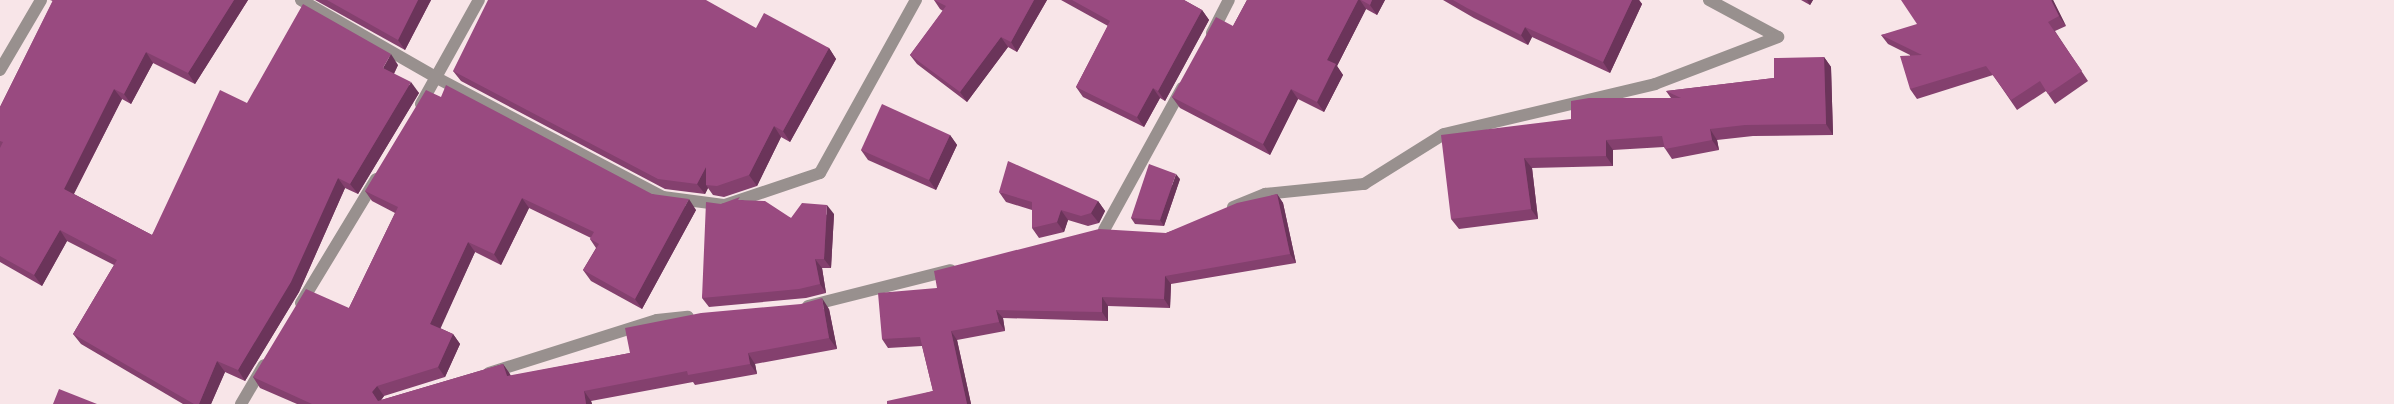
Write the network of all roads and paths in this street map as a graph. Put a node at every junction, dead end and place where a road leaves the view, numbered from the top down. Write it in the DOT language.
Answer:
graph roads {
  1 [pos="41,0"];
  2 [pos="301,0"];
  3 [pos="479,0"];
  4 [pos="916,0"];
  5 [pos="1229,0"];
  6 [pos="1709,0"];
  7 [pos="1206,43"];
  8 [pos="0,70"];
  9 [pos="1188,77"];
  10 [pos="437,78"];
  11 [pos="412,119"];
  12 [pos="381,170"];
  13 [pos="1221,212"];
  14 [pos="1123,231"];
  15 [pos="961,267"];
  16 [pos="798,307"];
  17 [pos="296,312"];
  18 [pos="704,316"];
  19 [pos="271,354"];
  20 [pos="480,376"];
  21 [pos="241,404"];
  1 -- 8 [label="street"];
  2 -- 10 [label="street"];
  3 -- 10 [label="street"];
  4 -- 10 [label="street"];
  5 -- 7 [label="street"];
  6 -- 13 [label="street"];
  9 -- 14 [label="street"];
  10 -- 11 [label="street"];
  12 -- 17 [label="street"];
  15 -- 16 [label="street"];
  18 -- 20 [label="street"];
  19 -- 21 [label="street"];
}
